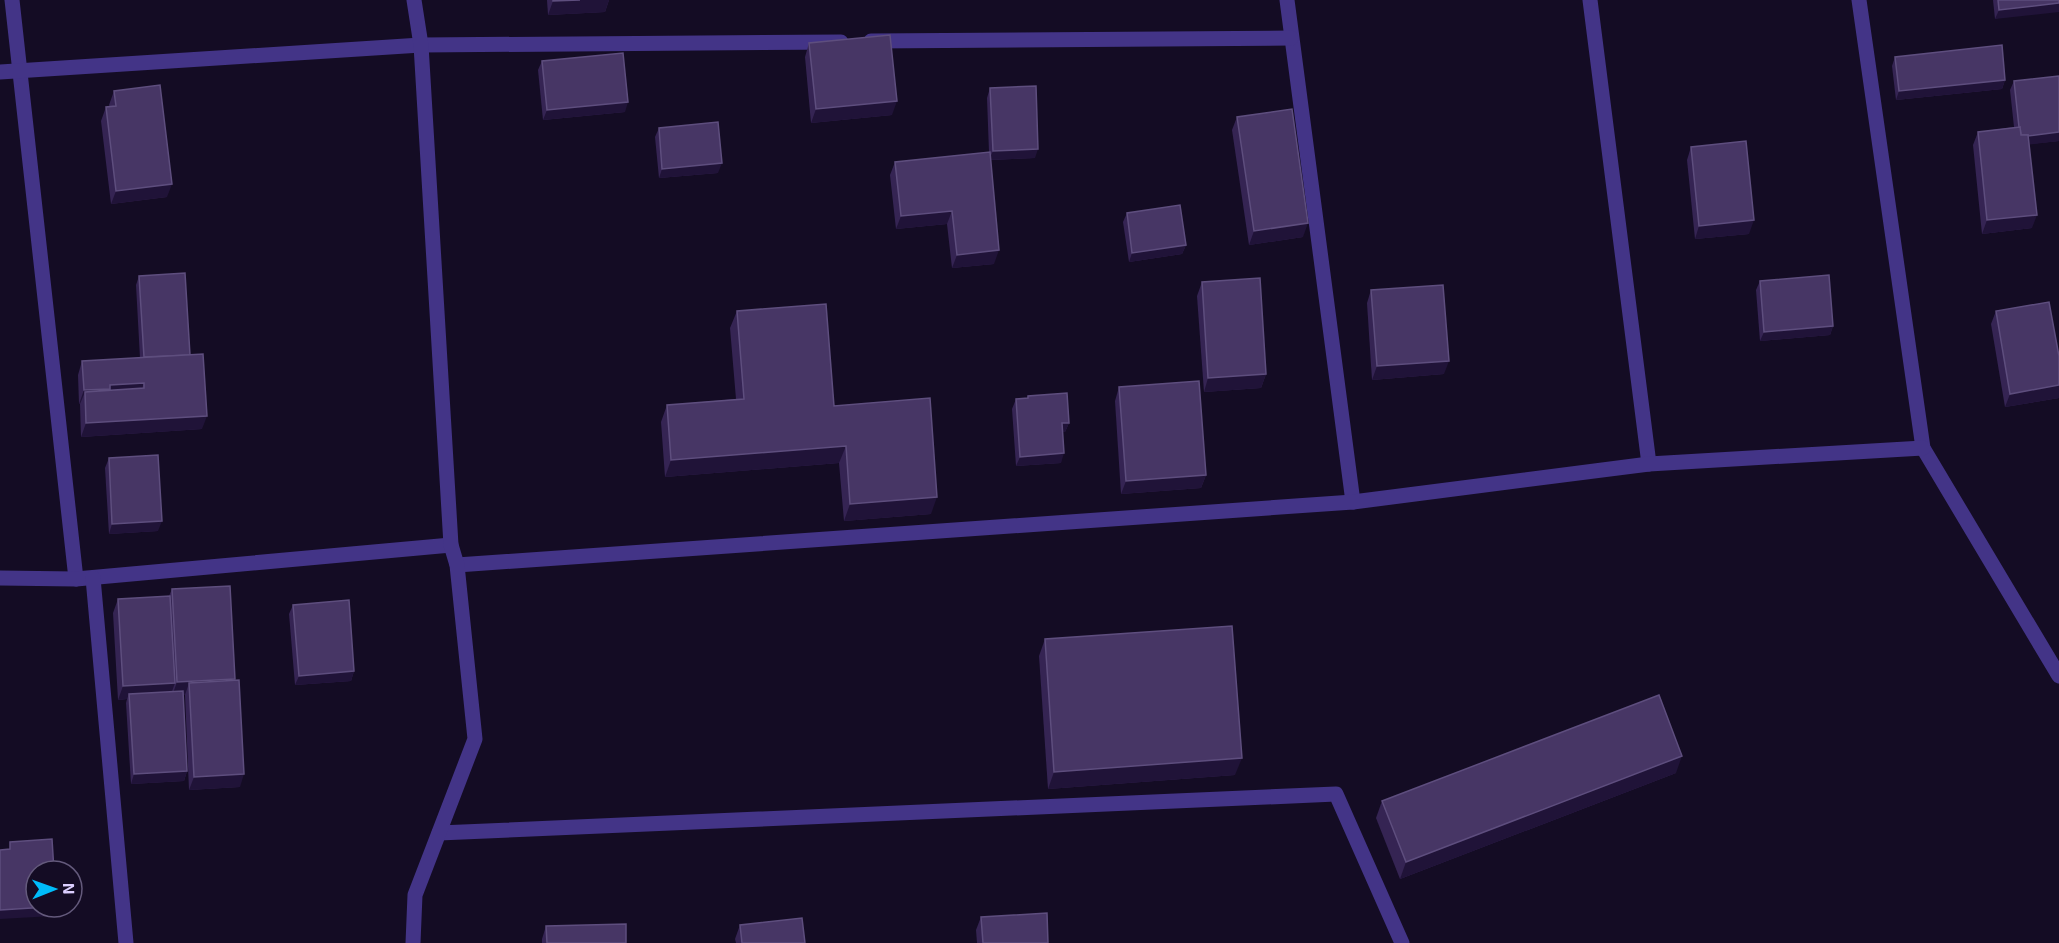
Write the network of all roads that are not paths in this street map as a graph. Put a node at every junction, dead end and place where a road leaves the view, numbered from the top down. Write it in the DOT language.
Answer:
graph roads {
  1 [pos="12,0"];
  2 [pos="414,0"];
  3 [pos="1287,0"];
  4 [pos="1590,0"];
  5 [pos="1859,0"];
  6 [pos="1291,38"];
  7 [pos="421,45"];
  8 [pos="20,70"];
  9 [pos="0,72"];
  10 [pos="1923,448"];
  11 [pos="1649,464"];
  12 [pos="1353,502"];
  13 [pos="451,545"];
  14 [pos="457,565"];
  15 [pos="0,578"];
  16 [pos="93,578"];
  17 [pos="76,579"];
  18 [pos="2059,676"];
  19 [pos="439,833"];
  20 [pos="126,943"];
  21 [pos="413,943"];
  22 [pos="1402,943"];
  1 -- 8 [label="street"];
  2 -- 7 [label="street"];
  3 -- 6 [label="street"];
  4 -- 11 [label="street"];
  5 -- 10 [label="street"];
  6 -- 7 [label="street"];
  6 -- 12 [label="street"];
  7 -- 8 [label="street"];
  7 -- 13 [label="street"];
  8 -- 9 [label="street"];
  8 -- 17 [label="street"];
  10 -- 11 [label="street"];
  10 -- 18 [label="street"];
  11 -- 12 [label="street"];
  12 -- 14 [label="street"];
  13 -- 14 [label="street"];
  13 -- 16 [label="street"];
  14 -- 19 [label="street"];
  15 -- 17 [label="street"];
  16 -- 17 [label="street"];
  16 -- 20 [label="street"];
  19 -- 21 [label="street"];
  19 -- 22 [label="street"];
}
